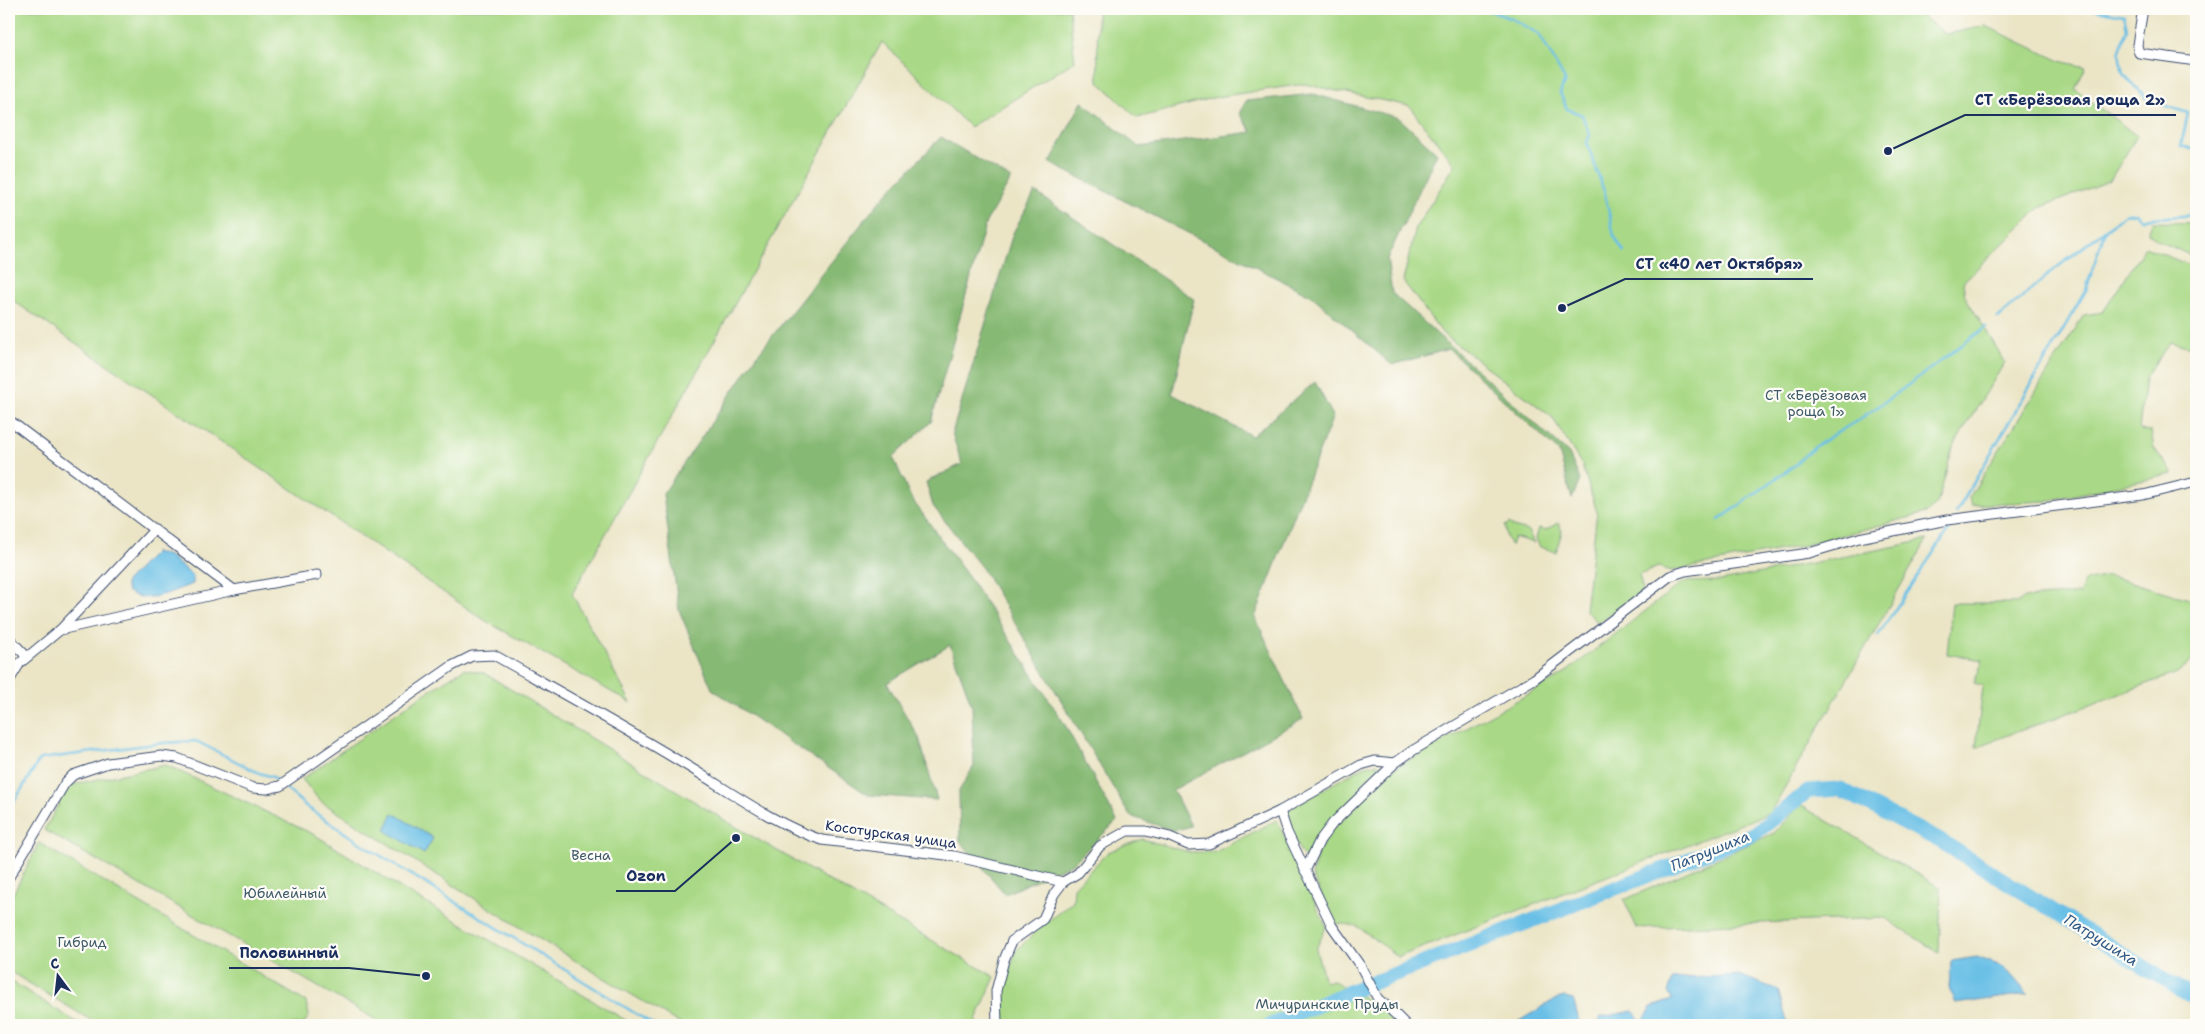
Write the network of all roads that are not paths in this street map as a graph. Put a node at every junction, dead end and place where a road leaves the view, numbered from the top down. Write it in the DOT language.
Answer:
graph roads {
  1 [pos="2143,9"];
  2 [pos="2196,61"];
  3 [pos="9,420"];
  4 [pos="2192,483"];
  5 [pos="155,529"];
  6 [pos="317,575"];
  7 [pos="234,590"];
  8 [pos="60,630"];
  9 [pos="9,638"];
  10 [pos="27,657"];
  11 [pos="9,681"];
  12 [pos="1395,763"];
  13 [pos="1280,811"];
  14 [pos="1305,871"];
  15 [pos="9,877"];
  16 [pos="1063,882"];
  17 [pos="996,1025"];
  18 [pos="1406,1025"];
  1 -- 2 [label="street"];
  3 -- 5 [label="street"];
  4 -- 12 [label="street"];
  5 -- 7 [label="street"];
  5 -- 8 [label="street"];
  6 -- 7 [label="street"];
  7 -- 8 [label="street"];
  8 -- 10 [label="street"];
  9 -- 10 [label="street"];
  10 -- 11 [label="street"];
  12 -- 13 [label="street"];
  12 -- 14 [label="street"];
  13 -- 14 [label="street"];
  13 -- 16 [label="street"];
  14 -- 18 [label="street"];
  15 -- 16 [label="street, Косотурская улица"];
  16 -- 17 [label="street"];
}
